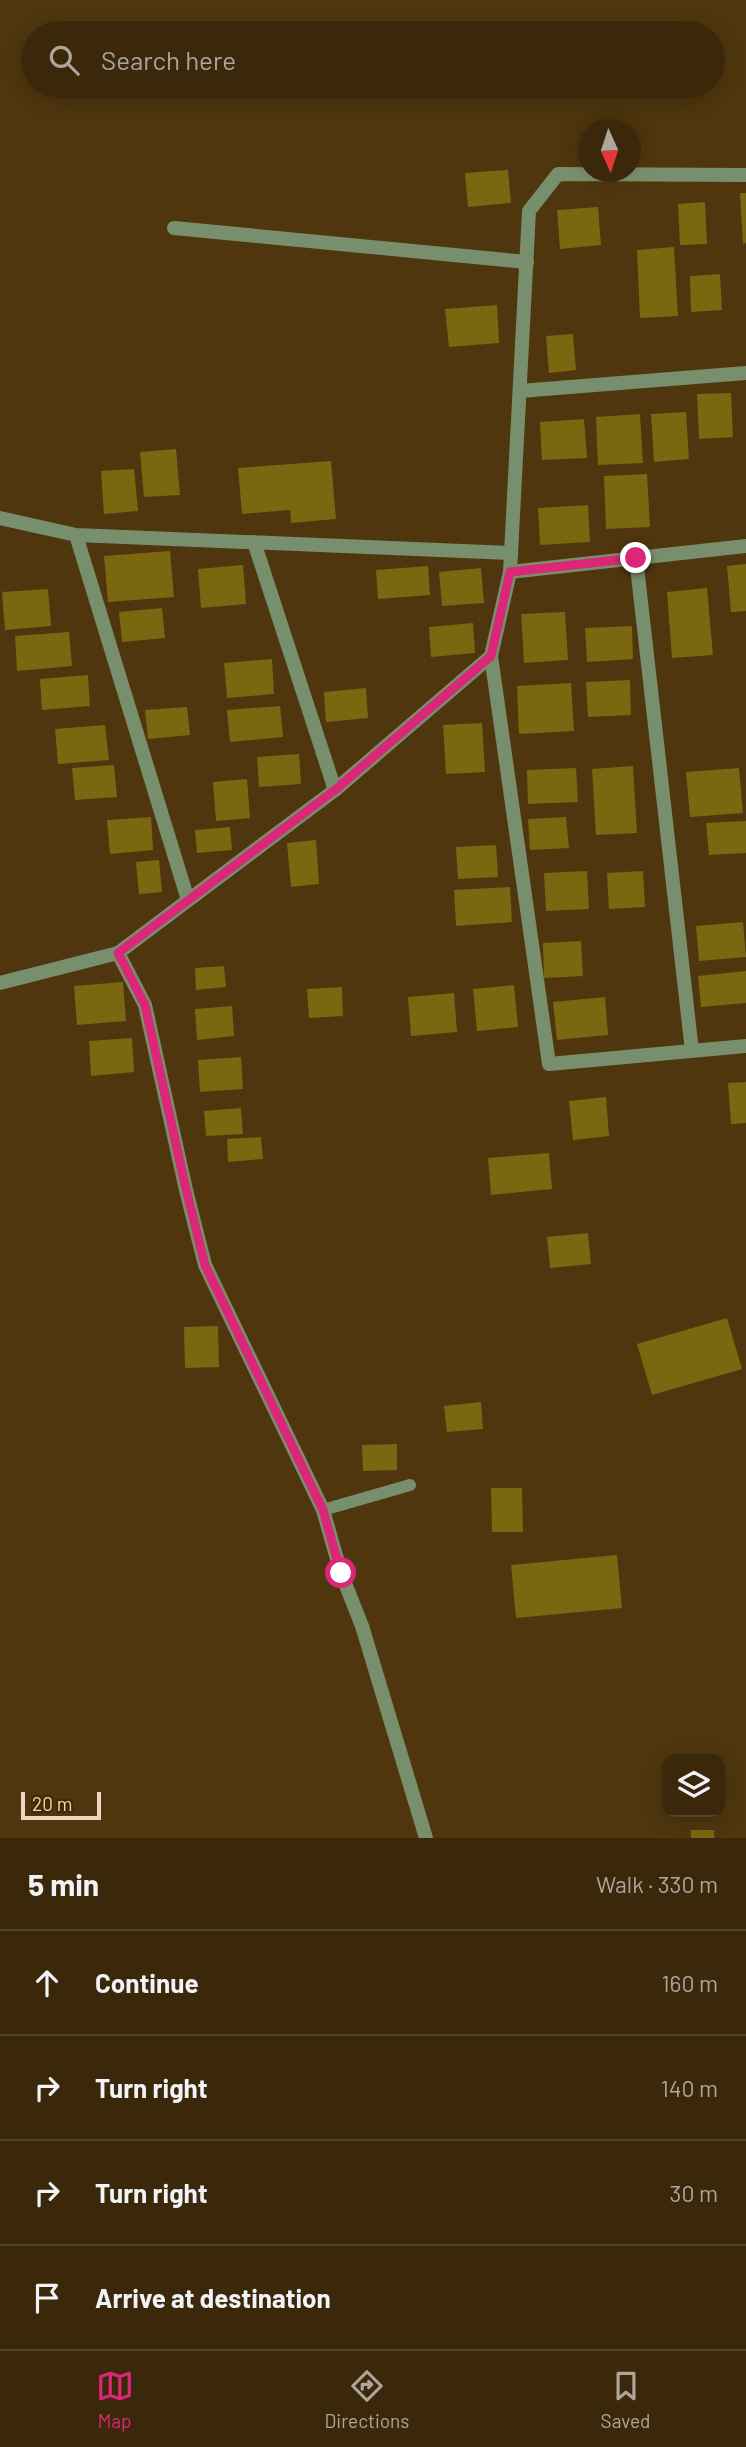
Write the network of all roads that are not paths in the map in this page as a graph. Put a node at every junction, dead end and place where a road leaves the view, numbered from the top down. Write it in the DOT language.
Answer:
graph roads {
  1 [pos="746,175"];
  2 [pos="174,228"];
  3 [pos="527,262"];
  4 [pos="746,373"];
  5 [pos="520,391"];
  6 [pos="0,518"];
  7 [pos="76,535"];
  8 [pos="254,542"];
  9 [pos="746,545"];
  10 [pos="511,553"];
  11 [pos="636,558"];
  12 [pos="510,572"];
  13 [pos="491,656"];
  14 [pos="335,790"];
  15 [pos="188,900"];
  16 [pos="118,953"];
  17 [pos="0,983"];
  18 [pos="746,1046"];
  19 [pos="692,1051"];
  20 [pos="410,1485"];
  21 [pos="323,1510"];
  22 [pos="426,1838"];
  1 -- 3 [label="street"];
  2 -- 3 [label="street"];
  3 -- 5 [label="street"];
  4 -- 5 [label="street"];
  5 -- 10 [label="street"];
  6 -- 7 [label="street"];
  7 -- 8 [label="street"];
  7 -- 15 [label="street"];
  8 -- 10 [label="street"];
  8 -- 14 [label="street"];
  9 -- 11 [label="street"];
  10 -- 12 [label="street"];
  11 -- 12 [label="street"];
  11 -- 19 [label="street"];
  12 -- 13 [label="street"];
  13 -- 14 [label="street"];
  13 -- 19 [label="street"];
  14 -- 15 [label="street"];
  15 -- 16 [label="street"];
  16 -- 17 [label="street"];
  16 -- 21 [label="street"];
  18 -- 19 [label="street"];
  20 -- 21 [label="lane"];
  21 -- 22 [label="street"];
}
